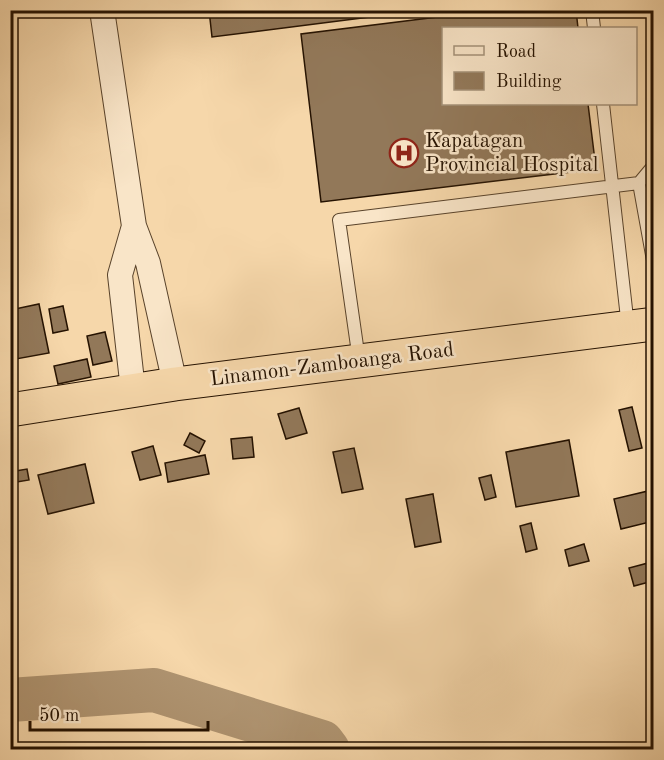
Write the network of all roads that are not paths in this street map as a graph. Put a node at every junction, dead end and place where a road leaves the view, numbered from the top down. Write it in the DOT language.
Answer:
graph roads {
  1 [pos="102,10"];
  2 [pos="592,10"];
  3 [pos="594,27"];
  4 [pos="603,105"];
  5 [pos="654,165"];
  6 [pos="639,183"];
  7 [pos="612,186"];
  8 [pos="134,226"];
  9 [pos="654,266"];
  10 [pos="641,326"];
  11 [pos="359,362"];
  12 [pos="175,384"];
  13 [pos="133,390"];
  14 [pos="10,410"];
  1 -- 8 [label="street"];
  2 -- 3 [label="lane"];
  4 -- 7 [label="lane"];
  5 -- 6 [label="lane"];
  6 -- 7 [label="lane"];
  6 -- 9 [label="lane"];
  7 -- 10 [label="lane"];
  7 -- 11 [label="lane"];
  8 -- 12 [label="street"];
  8 -- 13 [label="street"];
  10 -- 11 [label="highway, Linamon-Zamboanga Road"];
  11 -- 12 [label="highway, Linamon-Zamboanga Road"];
  12 -- 13 [label="highway, Linamon-Zamboanga Road"];
  13 -- 14 [label="highway, Linamon-Zamboanga Road"];
}
